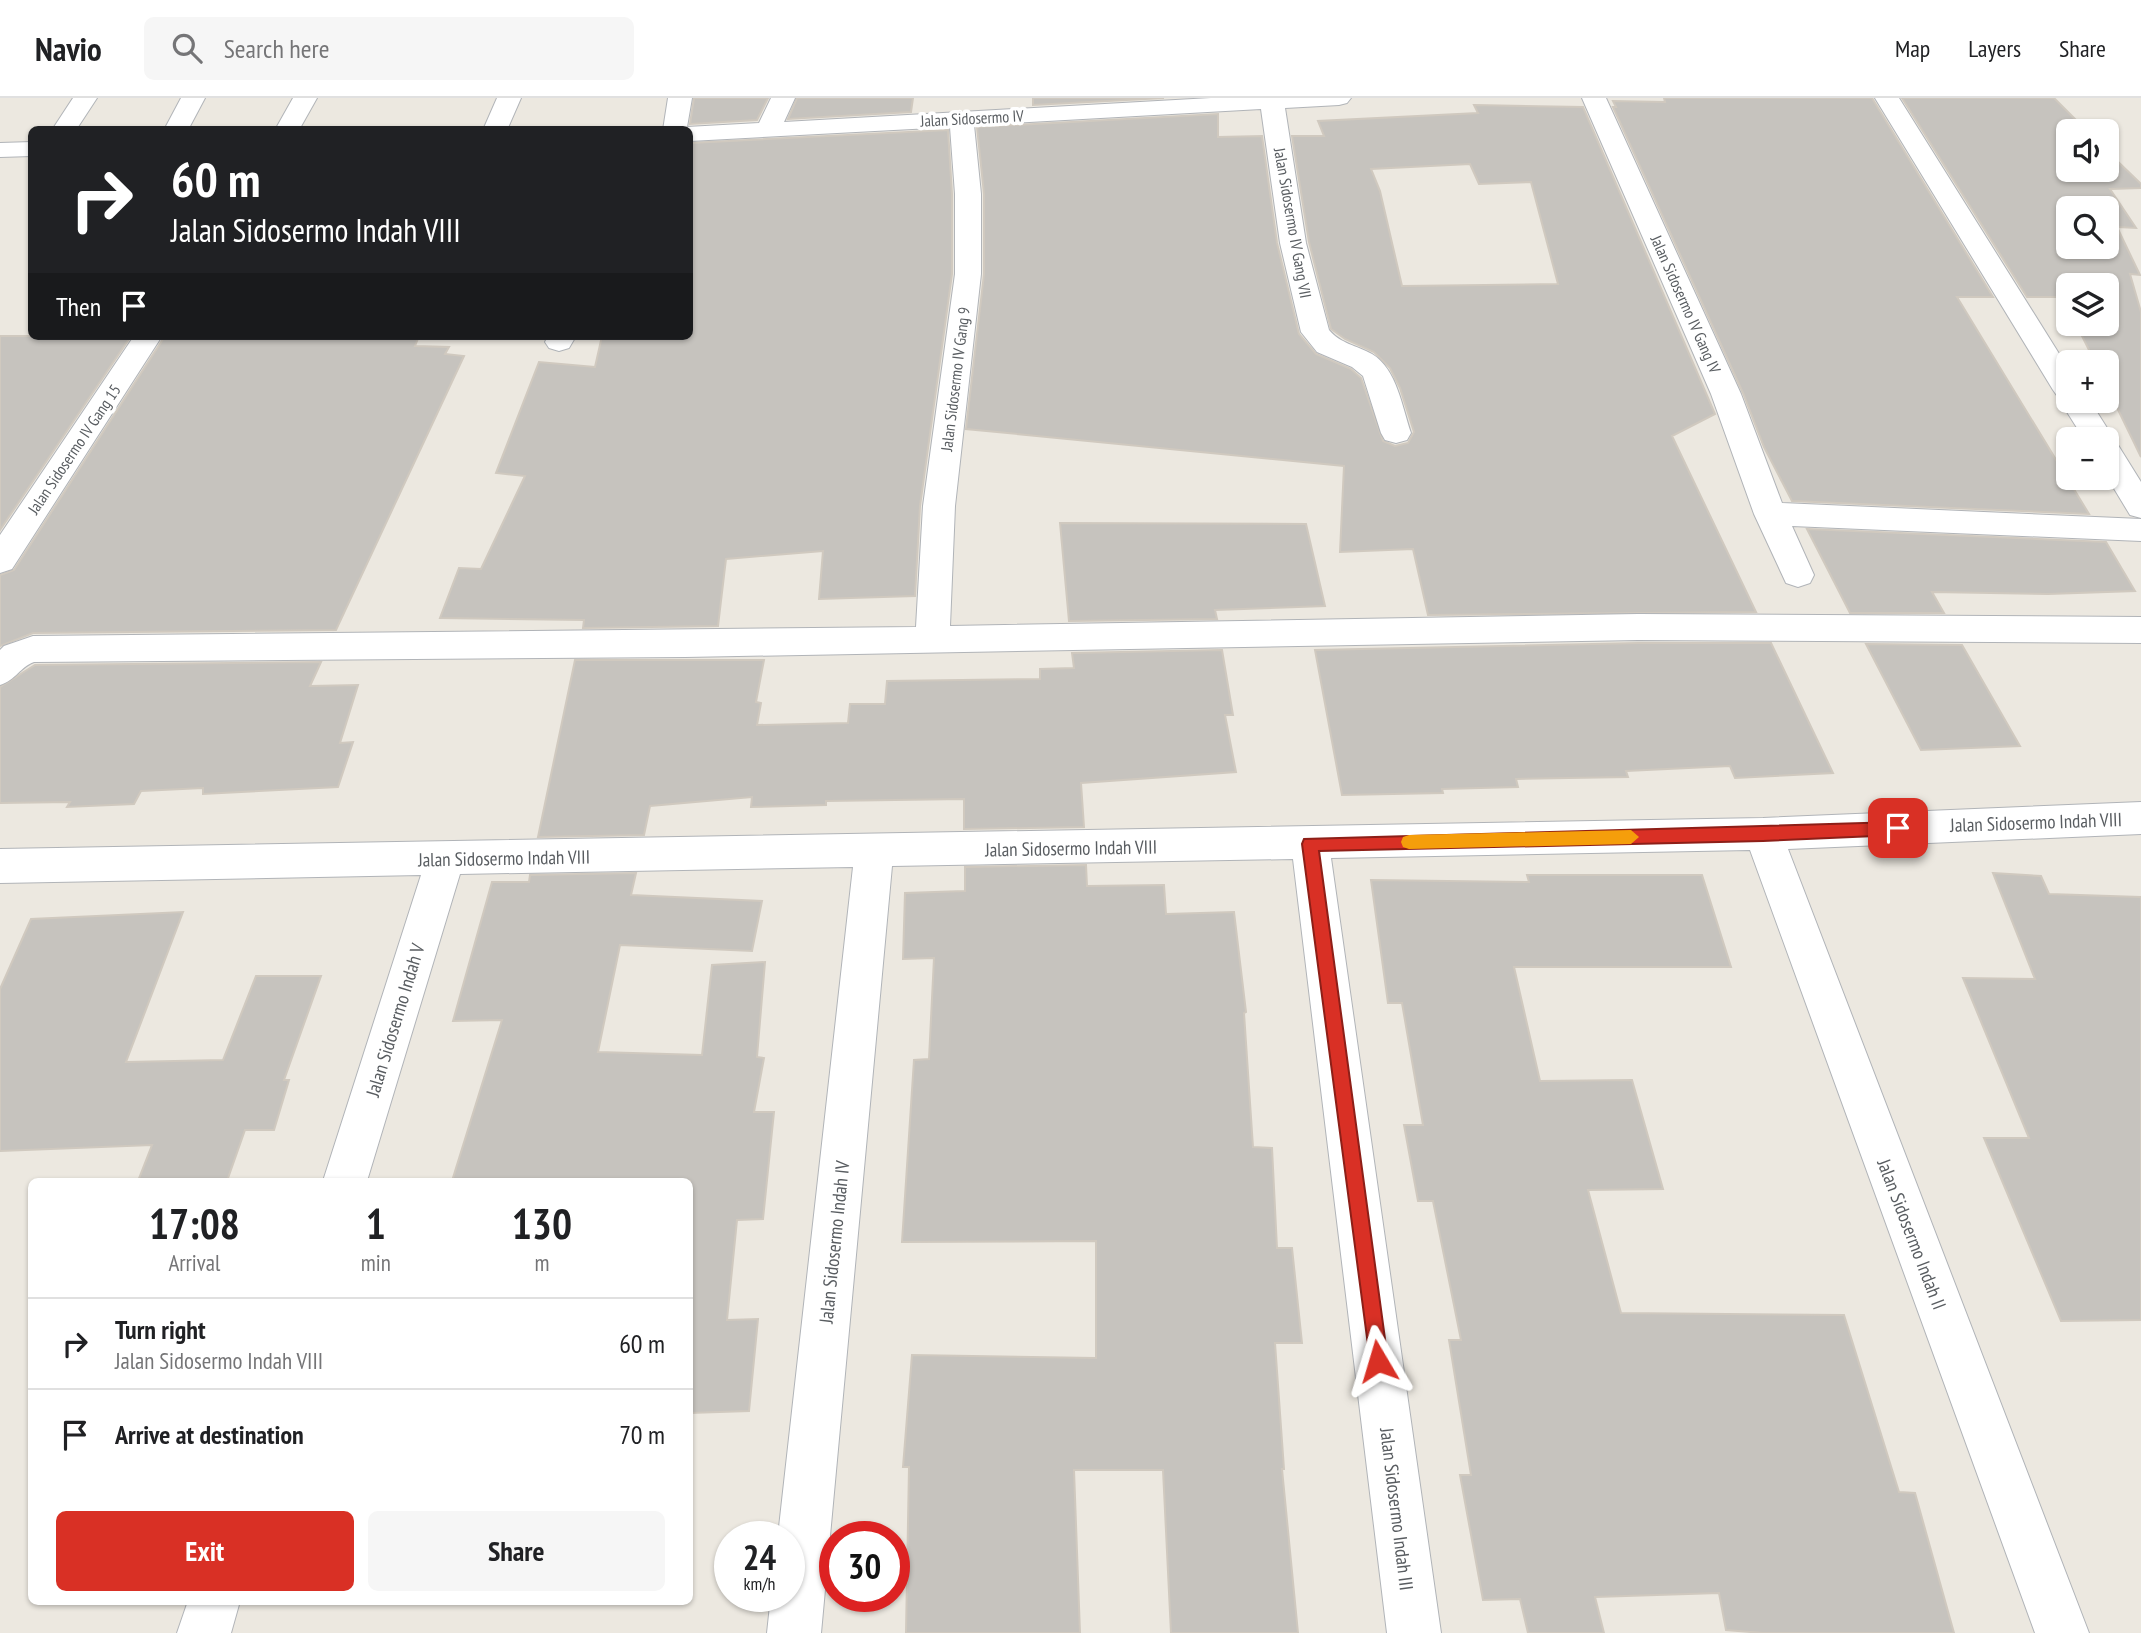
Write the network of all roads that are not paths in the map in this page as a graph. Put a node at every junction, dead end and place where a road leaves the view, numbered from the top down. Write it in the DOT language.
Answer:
graph roads {
  1 [pos="85,98"];
  2 [pos="193,98"];
  3 [pos="305,98"];
  4 [pos="509,98"];
  5 [pos="680,98"];
  6 [pos="783,98"];
  7 [pos="1339,98"];
  8 [pos="1594,98"];
  9 [pos="1887,98"];
  10 [pos="1272,102"];
  11 [pos="961,118"];
  12 [pos="67,126"];
  13 [pos="178,126"];
  14 [pos="289,126"];
  15 [pos="497,126"];
  16 [pos="676,126"];
  17 [pos="768,130"];
  18 [pos="693,134"];
  19 [pos="28,149"];
  20 [pos="0,150"];
  21 [pos="145,340"];
  22 [pos="2056,371"];
  23 [pos="1396,433"];
  24 [pos="2119,471"];
  25 [pos="2141,507"];
  26 [pos="1770,514"];
  27 [pos="2141,530"];
  28 [pos="0,561"];
  29 [pos="1798,575"];
  30 [pos="2141,630"];
  31 [pos="932,640"];
  32 [pos="0,672"];
  33 [pos="2141,818"];
  34 [pos="1763,834"];
  35 [pos="1310,844"];
  36 [pos="874,852"];
  37 [pos="445,859"];
  38 [pos="2,871"];
  39 [pos="346,1178"];
  40 [pos="213,1605"];
  41 [pos="204,1633"];
  42 [pos="794,1633"];
  43 [pos="1414,1633"];
  44 [pos="2062,1633"];
  1 -- 12 [label="street"];
  2 -- 13 [label="street"];
  3 -- 14 [label="street"];
  4 -- 15 [label="street"];
  5 -- 16 [label="street"];
  6 -- 17 [label="street"];
  7 -- 10 [label="street, Jalan Sidosermo IV"];
  8 -- 26 [label="street, Jalan Sidosermo IV Gang IV"];
  9 -- 22 [label="street"];
  10 -- 11 [label="street, Jalan Sidosermo IV"];
  10 -- 23 [label="street, Jalan Sidosermo IV Gang VII"];
  11 -- 17 [label="street, Jalan Sidosermo IV"];
  11 -- 31 [label="street, Jalan Sidosermo IV Gang 9"];
  17 -- 18 [label="street, Jalan Sidosermo IV"];
  19 -- 20 [label="street"];
  21 -- 28 [label="street, Jalan Sidosermo IV Gang 15"];
  24 -- 25 [label="street"];
  26 -- 27 [label="street"];
  26 -- 29 [label="street, Jalan Sidosermo IV Gang IV"];
  30 -- 31 [label="street"];
  31 -- 32 [label="street"];
  33 -- 34 [label="street, Jalan Sidosermo Indah VIII"];
  34 -- 35 [label="street, Jalan Sidosermo Indah VIII"];
  34 -- 44 [label="street, Jalan Sidosermo Indah II"];
  35 -- 36 [label="street, Jalan Sidosermo Indah VIII"];
  35 -- 43 [label="street, Jalan Sidosermo Indah III"];
  36 -- 37 [label="street, Jalan Sidosermo Indah VIII"];
  36 -- 42 [label="street, Jalan Sidosermo Indah IV"];
  37 -- 38 [label="street, Jalan Sidosermo Indah VIII"];
  37 -- 39 [label="street, Jalan Sidosermo Indah V"];
  40 -- 41 [label="street"];
}
